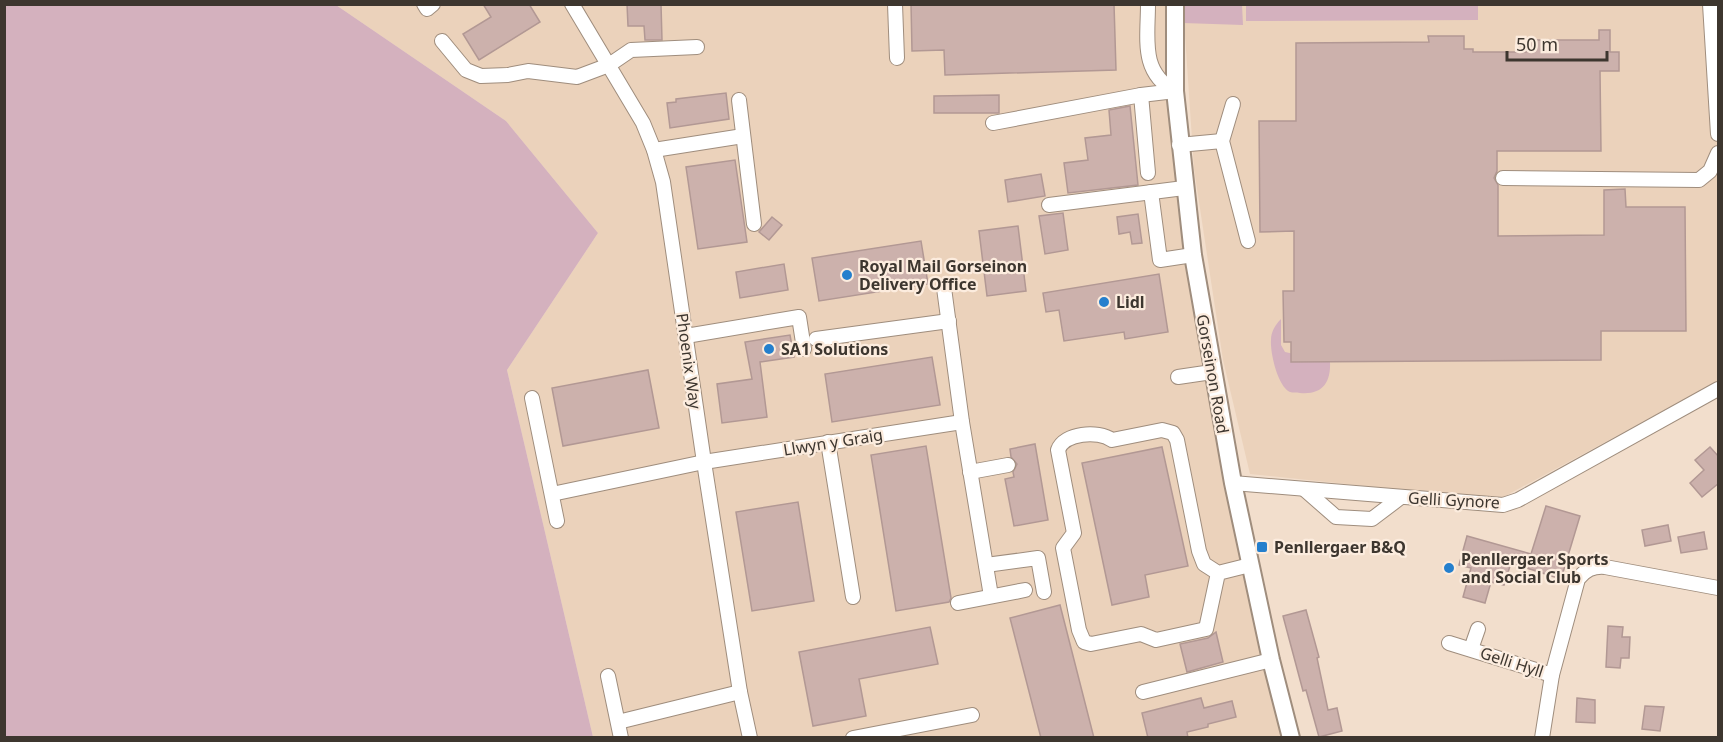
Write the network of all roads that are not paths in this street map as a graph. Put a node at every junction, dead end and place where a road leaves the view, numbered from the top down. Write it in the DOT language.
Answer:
graph roads {
  1 [pos="424,4"];
  2 [pos="433,4"];
  3 [pos="572,4"];
  4 [pos="895,4"];
  5 [pos="1148,4"];
  6 [pos="1175,4"];
  7 [pos="1710,4"];
  8 [pos="442,41"];
  9 [pos="697,47"];
  10 [pos="897,58"];
  11 [pos="609,65"];
  12 [pos="1175,91"];
  13 [pos="1141,95"];
  14 [pos="739,100"];
  15 [pos="1233,104"];
  16 [pos="993,123"];
  17 [pos="1719,134"];
  18 [pos="743,136"];
  19 [pos="1222,141"];
  20 [pos="1179,145"];
  21 [pos="654,150"];
  22 [pos="1719,153"];
  23 [pos="1148,173"];
  24 [pos="1503,178"];
  25 [pos="1184,188"];
  26 [pos="1151,192"];
  27 [pos="1049,205"];
  28 [pos="754,224"];
  29 [pos="1248,241"];
  30 [pos="1193,255"];
  31 [pos="944,288"];
  32 [pos="949,321"];
  33 [pos="686,336"];
  34 [pos="816,339"];
  35 [pos="804,349"];
  36 [pos="1212,372"];
  37 [pos="1178,377"];
  38 [pos="1719,389"];
  39 [pos="532,398"];
  40 [pos="962,422"];
  41 [pos="828,442"];
  42 [pos="704,462"];
  43 [pos="1008,465"];
  44 [pos="970,472"];
  45 [pos="1233,483"];
  46 [pos="1304,489"];
  47 [pos="552,494"];
  48 [pos="1401,497"];
  49 [pos="557,521"];
  50 [pos="986,565"];
  51 [pos="1250,565"];
  52 [pos="1218,573"];
  53 [pos="1719,588"];
  54 [pos="1025,590"];
  55 [pos="1044,592"];
  56 [pos="853,597"];
  57 [pos="991,597"];
  58 [pos="958,603"];
  59 [pos="1478,629"];
  60 [pos="1449,643"];
  61 [pos="1471,649"];
  62 [pos="1271,660"];
  63 [pos="1552,675"];
  64 [pos="608,676"];
  65 [pos="740,692"];
  66 [pos="1143,692"];
  67 [pos="972,715"];
  68 [pos="618,722"];
  69 [pos="621,738"];
  70 [pos="750,738"];
  71 [pos="853,738"];
  72 [pos="1291,738"];
  73 [pos="1542,738"];
  1 -- 2 [label="street"];
  3 -- 11 [label="street, Phoenix Way"];
  4 -- 10 [label="street"];
  5 -- 12 [label="street"];
  6 -- 12 [label="main road, Gorseinon Road"];
  7 -- 17 [label="street"];
  8 -- 11 [label="street"];
  9 -- 11 [label="street"];
  11 -- 21 [label="street, Phoenix Way"];
  12 -- 13 [label="street"];
  12 -- 20 [label="main road, Gorseinon Road"];
  13 -- 16 [label="street"];
  13 -- 23 [label="street"];
  14 -- 18 [label="street"];
  15 -- 19 [label="street"];
  18 -- 21 [label="street"];
  18 -- 28 [label="street"];
  19 -- 20 [label="street"];
  19 -- 29 [label="street"];
  20 -- 25 [label="main road, Gorseinon Road"];
  21 -- 33 [label="street, Phoenix Way"];
  22 -- 24 [label="street"];
  25 -- 26 [label="street"];
  25 -- 30 [label="main road, Gorseinon Road"];
  26 -- 27 [label="street"];
  26 -- 30 [label="street"];
  30 -- 36 [label="main road, Gorseinon Road"];
  31 -- 32 [label="street"];
  32 -- 34 [label="street"];
  32 -- 40 [label="street"];
  33 -- 35 [label="street"];
  33 -- 42 [label="street, Phoenix Way"];
  36 -- 37 [label="street"];
  36 -- 45 [label="main road, Gorseinon Road"];
  38 -- 48 [label="street, Gelli Gynore"];
  39 -- 47 [label="street"];
  40 -- 41 [label="street, Llwyn y Graig"];
  40 -- 44 [label="street"];
  41 -- 42 [label="street, Llwyn y Graig"];
  41 -- 56 [label="street"];
  42 -- 47 [label="street, Llwyn y Graig"];
  42 -- 65 [label="street, Phoenix Way"];
  43 -- 44 [label="street"];
  44 -- 50 [label="street"];
  45 -- 46 [label="street, Gelli Gynore"];
  45 -- 51 [label="main road, Gorseinon Road"];
  46 -- 48 [label="street, Gelli Gynore"];
  46 -- 48 [label="street"];
  47 -- 49 [label="street"];
  50 -- 55 [label="street"];
  50 -- 57 [label="street"];
  51 -- 52 [label="street"];
  51 -- 62 [label="main road, Gorseinon Road"];
  52 -- 52 [label="street"];
  53 -- 63 [label="street"];
  54 -- 57 [label="street"];
  57 -- 58 [label="street"];
  59 -- 61 [label="street, Gelli Hyll"];
  60 -- 61 [label="street, Gelli Hyll"];
  61 -- 63 [label="street, Gelli Hyll"];
  62 -- 66 [label="street"];
  62 -- 72 [label="main road, Gorseinon Road"];
  63 -- 73 [label="street"];
  64 -- 68 [label="street"];
  65 -- 68 [label="street"];
  65 -- 70 [label="street, Phoenix Way"];
  67 -- 71 [label="street"];
  68 -- 69 [label="street"];
}
